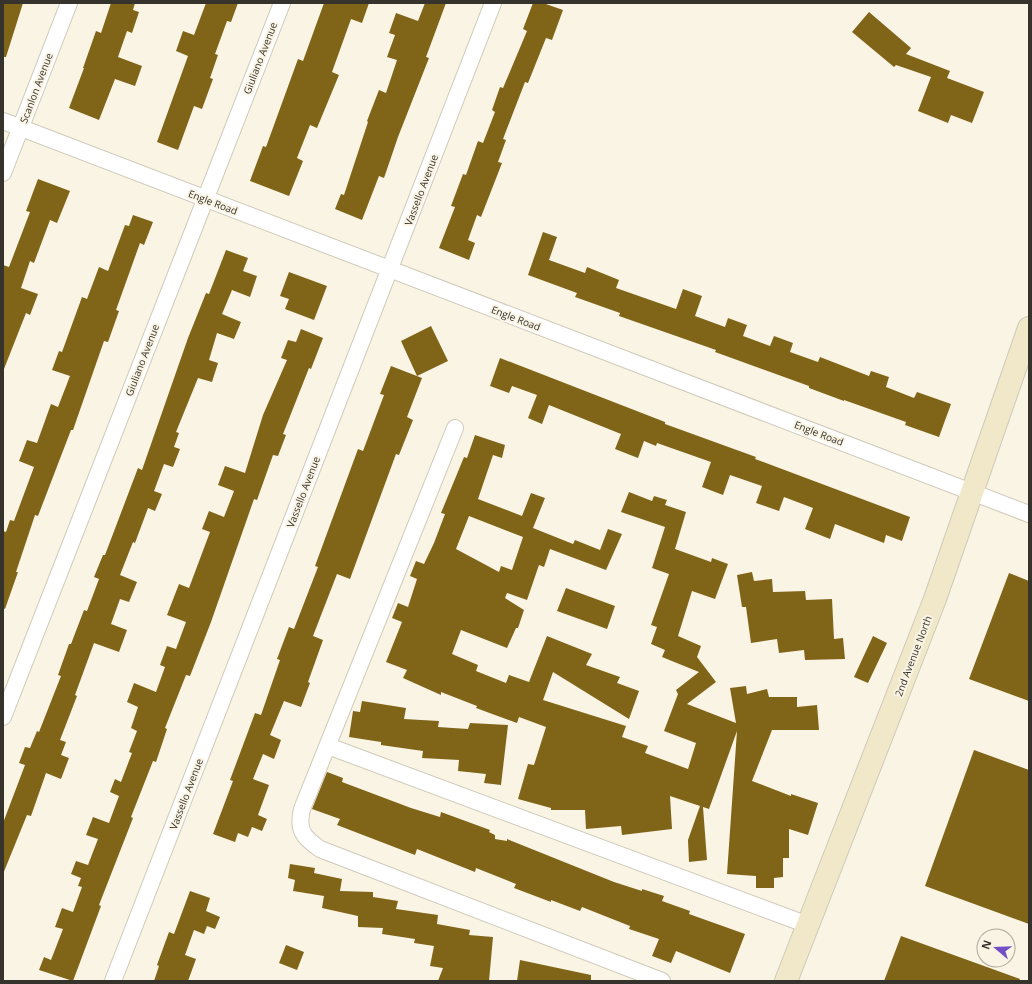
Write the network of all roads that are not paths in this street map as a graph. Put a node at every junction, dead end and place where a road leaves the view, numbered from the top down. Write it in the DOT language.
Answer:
graph roads {
  1 [pos="69,3"];
  2 [pos="282,3"];
  3 [pos="493,3"];
  4 [pos="3,121"];
  5 [pos="21,128"];
  6 [pos="3,173"];
  7 [pos="205,199"];
  8 [pos="390,270"];
  9 [pos="1029,328"];
  10 [pos="455,428"];
  11 [pos="973,492"];
  12 [pos="1029,514"];
  13 [pos="3,717"];
  14 [pos="328,746"];
  15 [pos="808,925"];
  16 [pos="112,981"];
  17 [pos="662,981"];
  18 [pos="786,981"];
  1 -- 5 [label="street, Scanlon Avenue"];
  2 -- 7 [label="street, Giuliano Avenue"];
  3 -- 8 [label="street, Vassello Avenue"];
  4 -- 5 [label="street, Engle Road"];
  5 -- 6 [label="street, Scanlon Avenue"];
  5 -- 7 [label="street, Engle Road"];
  7 -- 8 [label="street, Engle Road"];
  7 -- 13 [label="street, Giuliano Avenue"];
  8 -- 11 [label="street, Engle Road"];
  8 -- 16 [label="street, Vassello Avenue"];
  9 -- 11 [label="street, 2nd Avenue North"];
  10 -- 14 [label="street"];
  11 -- 12 [label="street, Engle Road"];
  11 -- 15 [label="street, 2nd Avenue North"];
  14 -- 15 [label="street"];
  14 -- 17 [label="street"];
  15 -- 18 [label="street, 2nd Avenue North"];
}
